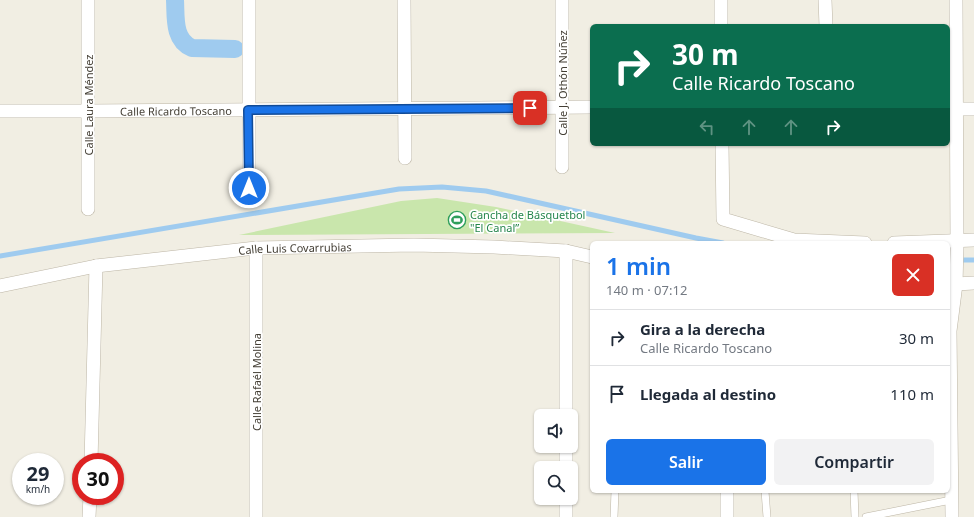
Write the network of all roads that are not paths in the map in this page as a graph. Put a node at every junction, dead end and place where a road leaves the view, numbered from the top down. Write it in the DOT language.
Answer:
graph roads {
  1 [pos="88,0"];
  2 [pos="249,0"];
  3 [pos="404,0"];
  4 [pos="562,0"];
  5 [pos="721,0"];
  6 [pos="825,0"];
  7 [pos="956,0"];
  8 [pos="721,24"];
  9 [pos="826,24"];
  10 [pos="590,107"];
  11 [pos="562,108"];
  12 [pos="404,109"];
  13 [pos="952,109"];
  14 [pos="974,109"];
  15 [pos="248,110"];
  16 [pos="0,111"];
  17 [pos="89,112"];
  18 [pos="722,146"];
  19 [pos="405,158"];
  20 [pos="562,167"];
  21 [pos="249,188"];
  22 [pos="88,209"];
  23 [pos="974,240"];
  24 [pos="818,241"];
  25 [pos="950,243"];
  26 [pos="957,243"];
  27 [pos="256,248"];
  28 [pos="566,252"];
  29 [pos="590,257"];
  30 [pos="96,266"];
  31 [pos="956,280"];
  32 [pos="974,283"];
  33 [pos="0,286"];
  34 [pos="950,324"];
  35 [pos="566,409"];
  36 [pos="950,416"];
  37 [pos="91,453"];
  38 [pos="615,493"];
  39 [pos="727,493"];
  40 [pos="765,493"];
  41 [pos="854,493"];
  42 [pos="951,500"];
  43 [pos="90,505"];
  44 [pos="566,505"];
  45 [pos="90,517"];
  46 [pos="256,517"];
  47 [pos="566,517"];
  48 [pos="614,517"];
  49 [pos="727,517"];
  50 [pos="767,517"];
  51 [pos="855,517"];
  52 [pos="866,517"];
  53 [pos="952,517"];
  1 -- 17 [label="street, Calle Laura Méndez"];
  2 -- 15 [label="street"];
  3 -- 12 [label="street"];
  4 -- 11 [label="street, Calle J. Othón Núñez"];
  5 -- 8 [label="street"];
  6 -- 9 [label="street"];
  7 -- 13 [label="street"];
  10 -- 11 [label="street, Calle Ricardo Toscano"];
  11 -- 12 [label="street, Calle Ricardo Toscano"];
  11 -- 20 [label="street, Calle J. Othón Núñez"];
  12 -- 15 [label="street, Calle Ricardo Toscano"];
  12 -- 19 [label="street"];
  13 -- 14 [label="street"];
  13 -- 26 [label="street"];
  15 -- 17 [label="street, Calle Ricardo Toscano"];
  15 -- 21 [label="street"];
  16 -- 17 [label="street, Calle Ricardo Toscano"];
  17 -- 22 [label="street, Calle Laura Méndez"];
  18 -- 24 [label="street"];
  23 -- 26 [label="street"];
  25 -- 26 [label="street"];
  26 -- 31 [label="street"];
  27 -- 28 [label="street, Calle Luis Covarrubias"];
  27 -- 30 [label="street, Calle Luis Covarrubias"];
  27 -- 46 [label="street, Calle Rafaél Molina"];
  28 -- 29 [label="street, Calle Luis Covarrubias"];
  28 -- 35 [label="street"];
  30 -- 33 [label="street, Calle Luis Covarrubias"];
  30 -- 37 [label="street"];
  31 -- 32 [label="street"];
  31 -- 34 [label="street"];
  36 -- 42 [label="street"];
  38 -- 48 [label="lane"];
  39 -- 49 [label="street"];
  40 -- 50 [label="lane"];
  41 -- 51 [label="lane"];
  42 -- 52 [label="lane"];
  42 -- 53 [label="street"];
  43 -- 45 [label="street"];
  44 -- 47 [label="street"];
}
